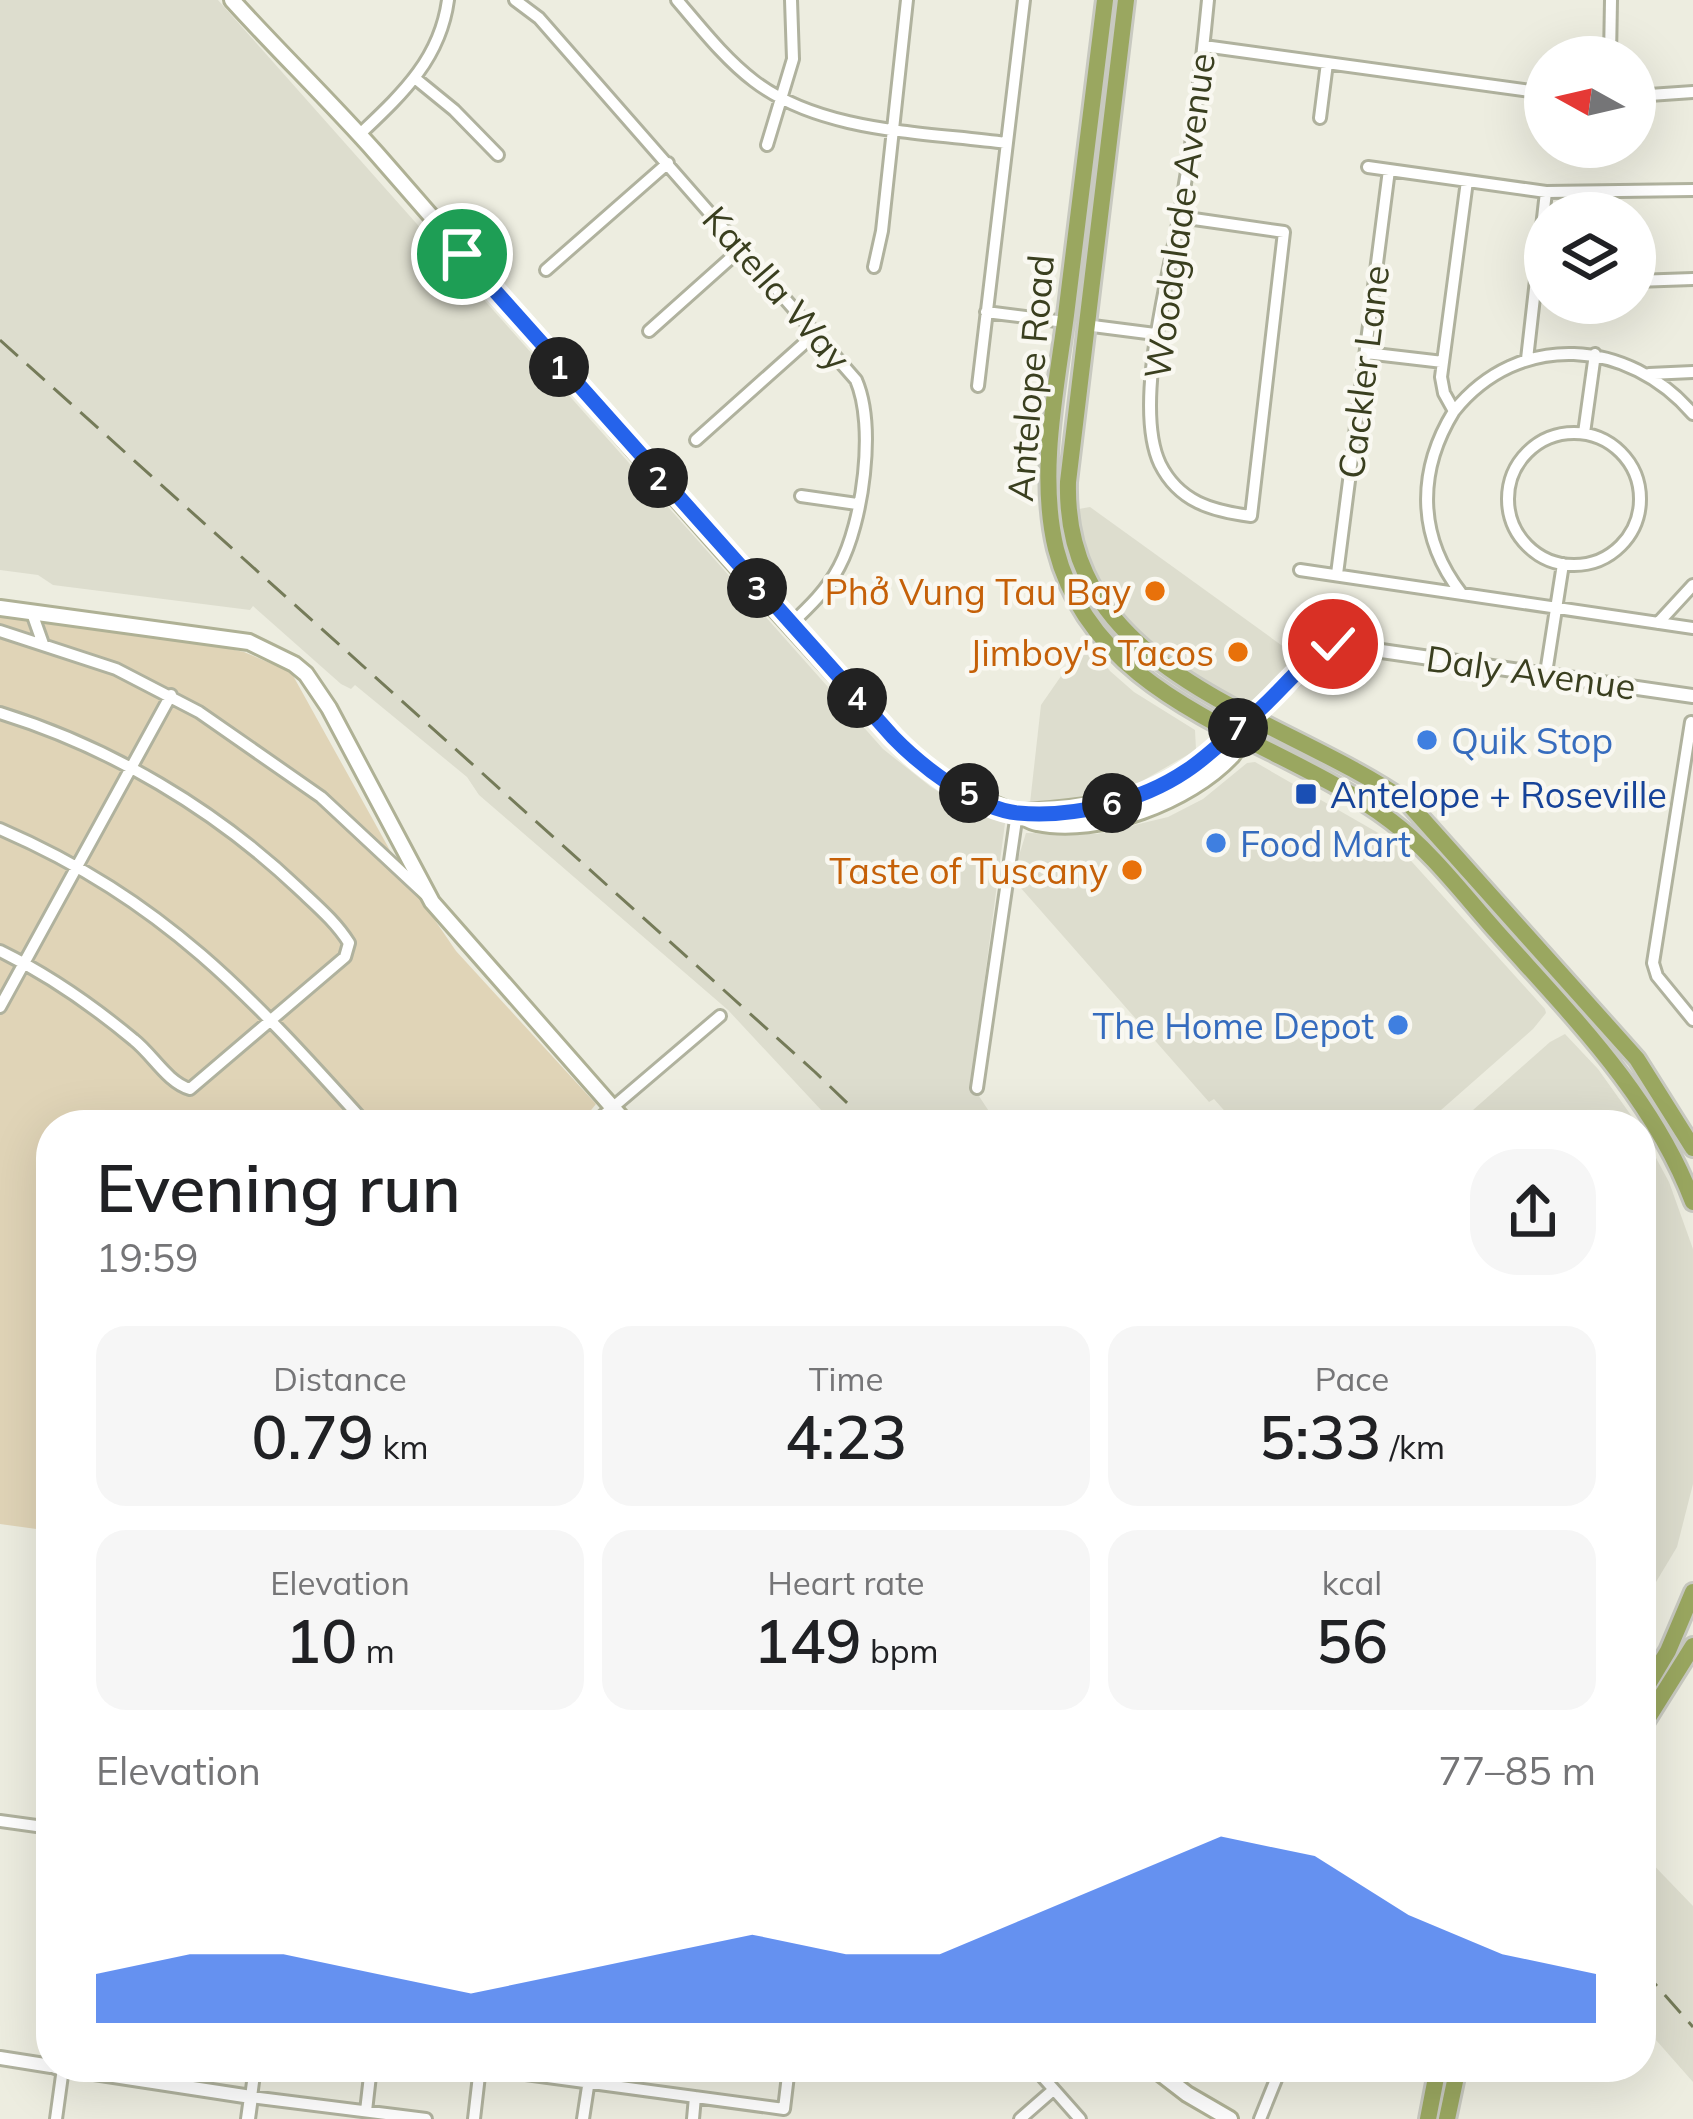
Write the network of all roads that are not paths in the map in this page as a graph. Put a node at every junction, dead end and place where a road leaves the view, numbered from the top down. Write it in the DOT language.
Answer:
graph roads {
  1 [pos="232,0"];
  2 [pos="448,0"];
  3 [pos="515,0"];
  4 [pos="677,0"];
  5 [pos="790,0"];
  6 [pos="907,0"];
  7 [pos="1024,0"];
  8 [pos="1105,0"];
  9 [pos="1126,0"];
  10 [pos="1208,0"];
  11 [pos="1611,0"];
  12 [pos="1610,36"];
  13 [pos="1204,46"];
  14 [pos="1327,63"];
  15 [pos="416,79"];
  16 [pos="1524,90"];
  17 [pos="1693,92"];
  18 [pos="1656,95"];
  19 [pos="782,99"];
  20 [pos="1320,118"];
  21 [pos="894,128"];
  22 [pos="359,135"];
  23 [pos="1006,143"];
  24 [pos="767,145"];
  25 [pos="498,155"];
  26 [pos="668,163"];
  27 [pos="1369,167"];
  28 [pos="1389,170"];
  29 [pos="1468,181"];
  30 [pos="1693,190"];
  31 [pos="1546,192"];
  32 [pos="1180,218"];
  33 [pos="742,248"];
  34 [pos="1073,256"];
  35 [pos="874,267"];
  36 [pos="546,270"];
  37 [pos="1693,279"];
  38 [pos="1656,280"];
  39 [pos="986,312"];
  40 [pos="1065,322"];
  41 [pos="1533,324"];
  42 [pos="1085,325"];
  43 [pos="649,331"];
  44 [pos="817,332"];
  45 [pos="1155,334"];
  46 [pos="1366,353"];
  47 [pos="1595,354"];
  48 [pos="1527,359"];
  49 [pos="1443,362"];
  50 [pos="1693,372"];
  51 [pos="1649,374"];
  52 [pos="978,386"];
  53 [pos="1077,389"];
  54 [pos="1454,411"];
  55 [pos="1693,414"];
  56 [pos="1584,433"];
  57 [pos="696,440"];
  58 [pos="801,496"];
  59 [pos="857,504"];
  60 [pos="1563,564"];
  61 [pos="1300,570"];
  62 [pos="1337,574"];
  63 [pos="1693,585"];
  64 [pos="1461,593"];
  65 [pos="0,608"];
  66 [pos="1557,608"];
  67 [pos="32,613"];
  68 [pos="1658,623"];
  69 [pos="790,625"];
  70 [pos="1693,628"];
  71 [pos="0,631"];
  72 [pos="44,644"];
  73 [pos="1546,673"];
  74 [pos="171,695"];
  75 [pos="1693,696"];
  76 [pos="0,713"];
  77 [pos="1254,716"];
  78 [pos="1691,722"];
  79 [pos="1238,735"];
  80 [pos="1689,764"];
  81 [pos="129,768"];
  82 [pos="1017,813"];
  83 [pos="0,829"];
  84 [pos="77,865"];
  85 [pos="428,896"];
  86 [pos="1509,945"];
  87 [pos="0,951"];
  88 [pos="24,963"];
  89 [pos="1577,989"];
  90 [pos="0,1007"];
  91 [pos="1568,1012"];
  92 [pos="720,1016"];
  93 [pos="272,1019"];
  94 [pos="1693,1020"];
  95 [pos="1642,1065"];
  96 [pos="977,1088"];
  97 [pos="1634,1091"];
  98 [pos="613,1108"];
  99 [pos="353,1110"];
  100 [pos="611,1110"];
  101 [pos="1645,1110"];
  102 [pos="1656,1110"];
  103 [pos="1656,1110"];
  104 [pos="1656,1128"];
  105 [pos="1693,1149"];
  106 [pos="1693,1202"];
  107 [pos="1693,1592"];
  108 [pos="1693,1646"];
  109 [pos="1656,1671"];
  110 [pos="1656,1705"];
  111 [pos="0,1822"];
  112 [pos="36,1826"];
  113 [pos="0,2058"];
  114 [pos="36,2064"];
  115 [pos="56,2082"];
  116 [pos="157,2082"];
  117 [pos="253,2082"];
  118 [pos="369,2082"];
  119 [pos="478,2082"];
  120 [pos="588,2082"];
  121 [pos="787,2082"];
  122 [pos="1045,2082"];
  123 [pos="1171,2082"];
  124 [pos="1275,2082"];
  125 [pos="1435,2082"];
  126 [pos="1456,2082"];
  127 [pos="1052,2091"];
  128 [pos="251,2096"];
  129 [pos="695,2097"];
  130 [pos="366,2111"];
  131 [pos="56,2119"];
  132 [pos="248,2119"];
  133 [pos="426,2119"];
  134 [pos="474,2119"];
  135 [pos="583,2119"];
  136 [pos="693,2119"];
  137 [pos="1019,2119"];
  138 [pos="1080,2119"];
  139 [pos="1230,2119"];
  140 [pos="1260,2119"];
  141 [pos="1428,2119"];
  142 [pos="1447,2119"];
  1 -- 22 [label="main road"];
  2 -- 15 [label="street"];
  3 -- 26 [label="street, Katella Way"];
  4 -- 19 [label="street"];
  5 -- 19 [label="street"];
  6 -- 21 [label="street"];
  7 -- 23 [label="street"];
  8 -- 34 [label="main road, Antelope Road"];
  9 -- 42 [label="main road, Antelope Road"];
  10 -- 13 [label="street, Woodglade Avenue"];
  11 -- 12 [label="street"];
  13 -- 14 [label="street"];
  13 -- 32 [label="street, Woodglade Avenue"];
  14 -- 16 [label="street"];
  14 -- 20 [label="street"];
  15 -- 22 [label="street"];
  15 -- 25 [label="street"];
  17 -- 18 [label="street"];
  19 -- 21 [label="street"];
  19 -- 24 [label="street"];
  21 -- 23 [label="street"];
  21 -- 35 [label="street"];
  22 -- 69 [label="main road"];
  23 -- 39 [label="street"];
  26 -- 33 [label="street, Katella Way"];
  26 -- 36 [label="street"];
  27 -- 28 [label="street"];
  28 -- 29 [label="street"];
  28 -- 46 [label="street, Cackler Lane"];
  29 -- 31 [label="street"];
  29 -- 49 [label="street"];
  30 -- 31 [label="street"];
  32 -- 45 [label="street, Woodglade Avenue"];
  32 -- 45 [label="street, Woodglade Avenue"];
  33 -- 43 [label="street"];
  33 -- 44 [label="street, Katella Way"];
  34 -- 40 [label="main road, Antelope Road"];
  34 -- 42 [label="main road"];
  37 -- 38 [label="street"];
  39 -- 40 [label="street"];
  39 -- 52 [label="street"];
  40 -- 53 [label="main road"];
  40 -- 79 [label="main road, Antelope Road"];
  41 -- 48 [label="street"];
  42 -- 45 [label="street"];
  42 -- 53 [label="main road, Antelope Road"];
  44 -- 57 [label="street"];
  44 -- 59 [label="street, Katella Way"];
  46 -- 49 [label="street"];
  46 -- 62 [label="street, Cackler Lane"];
  47 -- 48 [label="street"];
  47 -- 51 [label="street"];
  47 -- 56 [label="street"];
  48 -- 54 [label="street"];
  49 -- 54 [label="street"];
  50 -- 51 [label="street"];
  51 -- 55 [label="street"];
  53 -- 77 [label="main road, Antelope Road"];
  54 -- 64 [label="street"];
  56 -- 60 [label="street"];
  56 -- 60 [label="street"];
  58 -- 59 [label="street"];
  59 -- 69 [label="street, Katella Way"];
  60 -- 66 [label="street"];
  61 -- 62 [label="street"];
  62 -- 64 [label="street"];
  63 -- 68 [label="street"];
  64 -- 66 [label="street"];
  65 -- 67 [label="main road"];
  66 -- 68 [label="street"];
  66 -- 73 [label="street"];
  67 -- 72 [label="street"];
  67 -- 85 [label="main road"];
  68 -- 70 [label="street"];
  69 -- 82 [label="main road"];
  71 -- 72 [label="street"];
  72 -- 74 [label="street"];
  73 -- 75 [label="street, Daly Avenue"];
  73 -- 77 [label="street, Daly Avenue"];
  74 -- 81 [label="street"];
  74 -- 85 [label="street"];
  76 -- 81 [label="street"];
  77 -- 79 [label="main road"];
  77 -- 89 [label="main road, Antelope Road"];
  78 -- 80 [label="street"];
  79 -- 82 [label="main road"];
  79 -- 86 [label="main road, Antelope Road"];
  80 -- 94 [label="street"];
  81 -- 84 [label="street"];
  81 -- 93 [label="street"];
  82 -- 96 [label="street"];
  83 -- 84 [label="street"];
  84 -- 88 [label="street"];
  84 -- 93 [label="street"];
  85 -- 98 [label="main road"];
  86 -- 89 [label="main road"];
  86 -- 91 [label="main road, Antelope Road"];
  87 -- 88 [label="street"];
  88 -- 90 [label="street"];
  88 -- 93 [label="street"];
  89 -- 95 [label="main road, Antelope Road"];
  91 -- 95 [label="main road"];
  91 -- 97 [label="main road, Antelope Road"];
  92 -- 98 [label="street"];
  93 -- 99 [label="street"];
  95 -- 105 [label="main road, Antelope Road"];
  97 -- 101 [label="main road, Antelope Road"];
  97 -- 102 [label="main road"];
  98 -- 100 [label="street"];
  103 -- 105 [label="main road"];
  104 -- 106 [label="main road, Antelope Road"];
  107 -- 109 [label="main road"];
  108 -- 110 [label="main road"];
  111 -- 112 [label="street"];
  113 -- 114 [label="street"];
  115 -- 131 [label="street"];
  116 -- 128 [label="street"];
  117 -- 128 [label="street"];
  118 -- 130 [label="street"];
  119 -- 134 [label="street"];
  120 -- 129 [label="street"];
  120 -- 135 [label="street"];
  121 -- 129 [label="street"];
  122 -- 127 [label="street"];
  123 -- 139 [label="main road"];
  124 -- 140 [label="street"];
  125 -- 141 [label="main road"];
  126 -- 142 [label="main road"];
  127 -- 137 [label="street"];
  127 -- 138 [label="street"];
  128 -- 130 [label="street"];
  128 -- 132 [label="street"];
  129 -- 136 [label="street"];
  130 -- 133 [label="street"];
}
